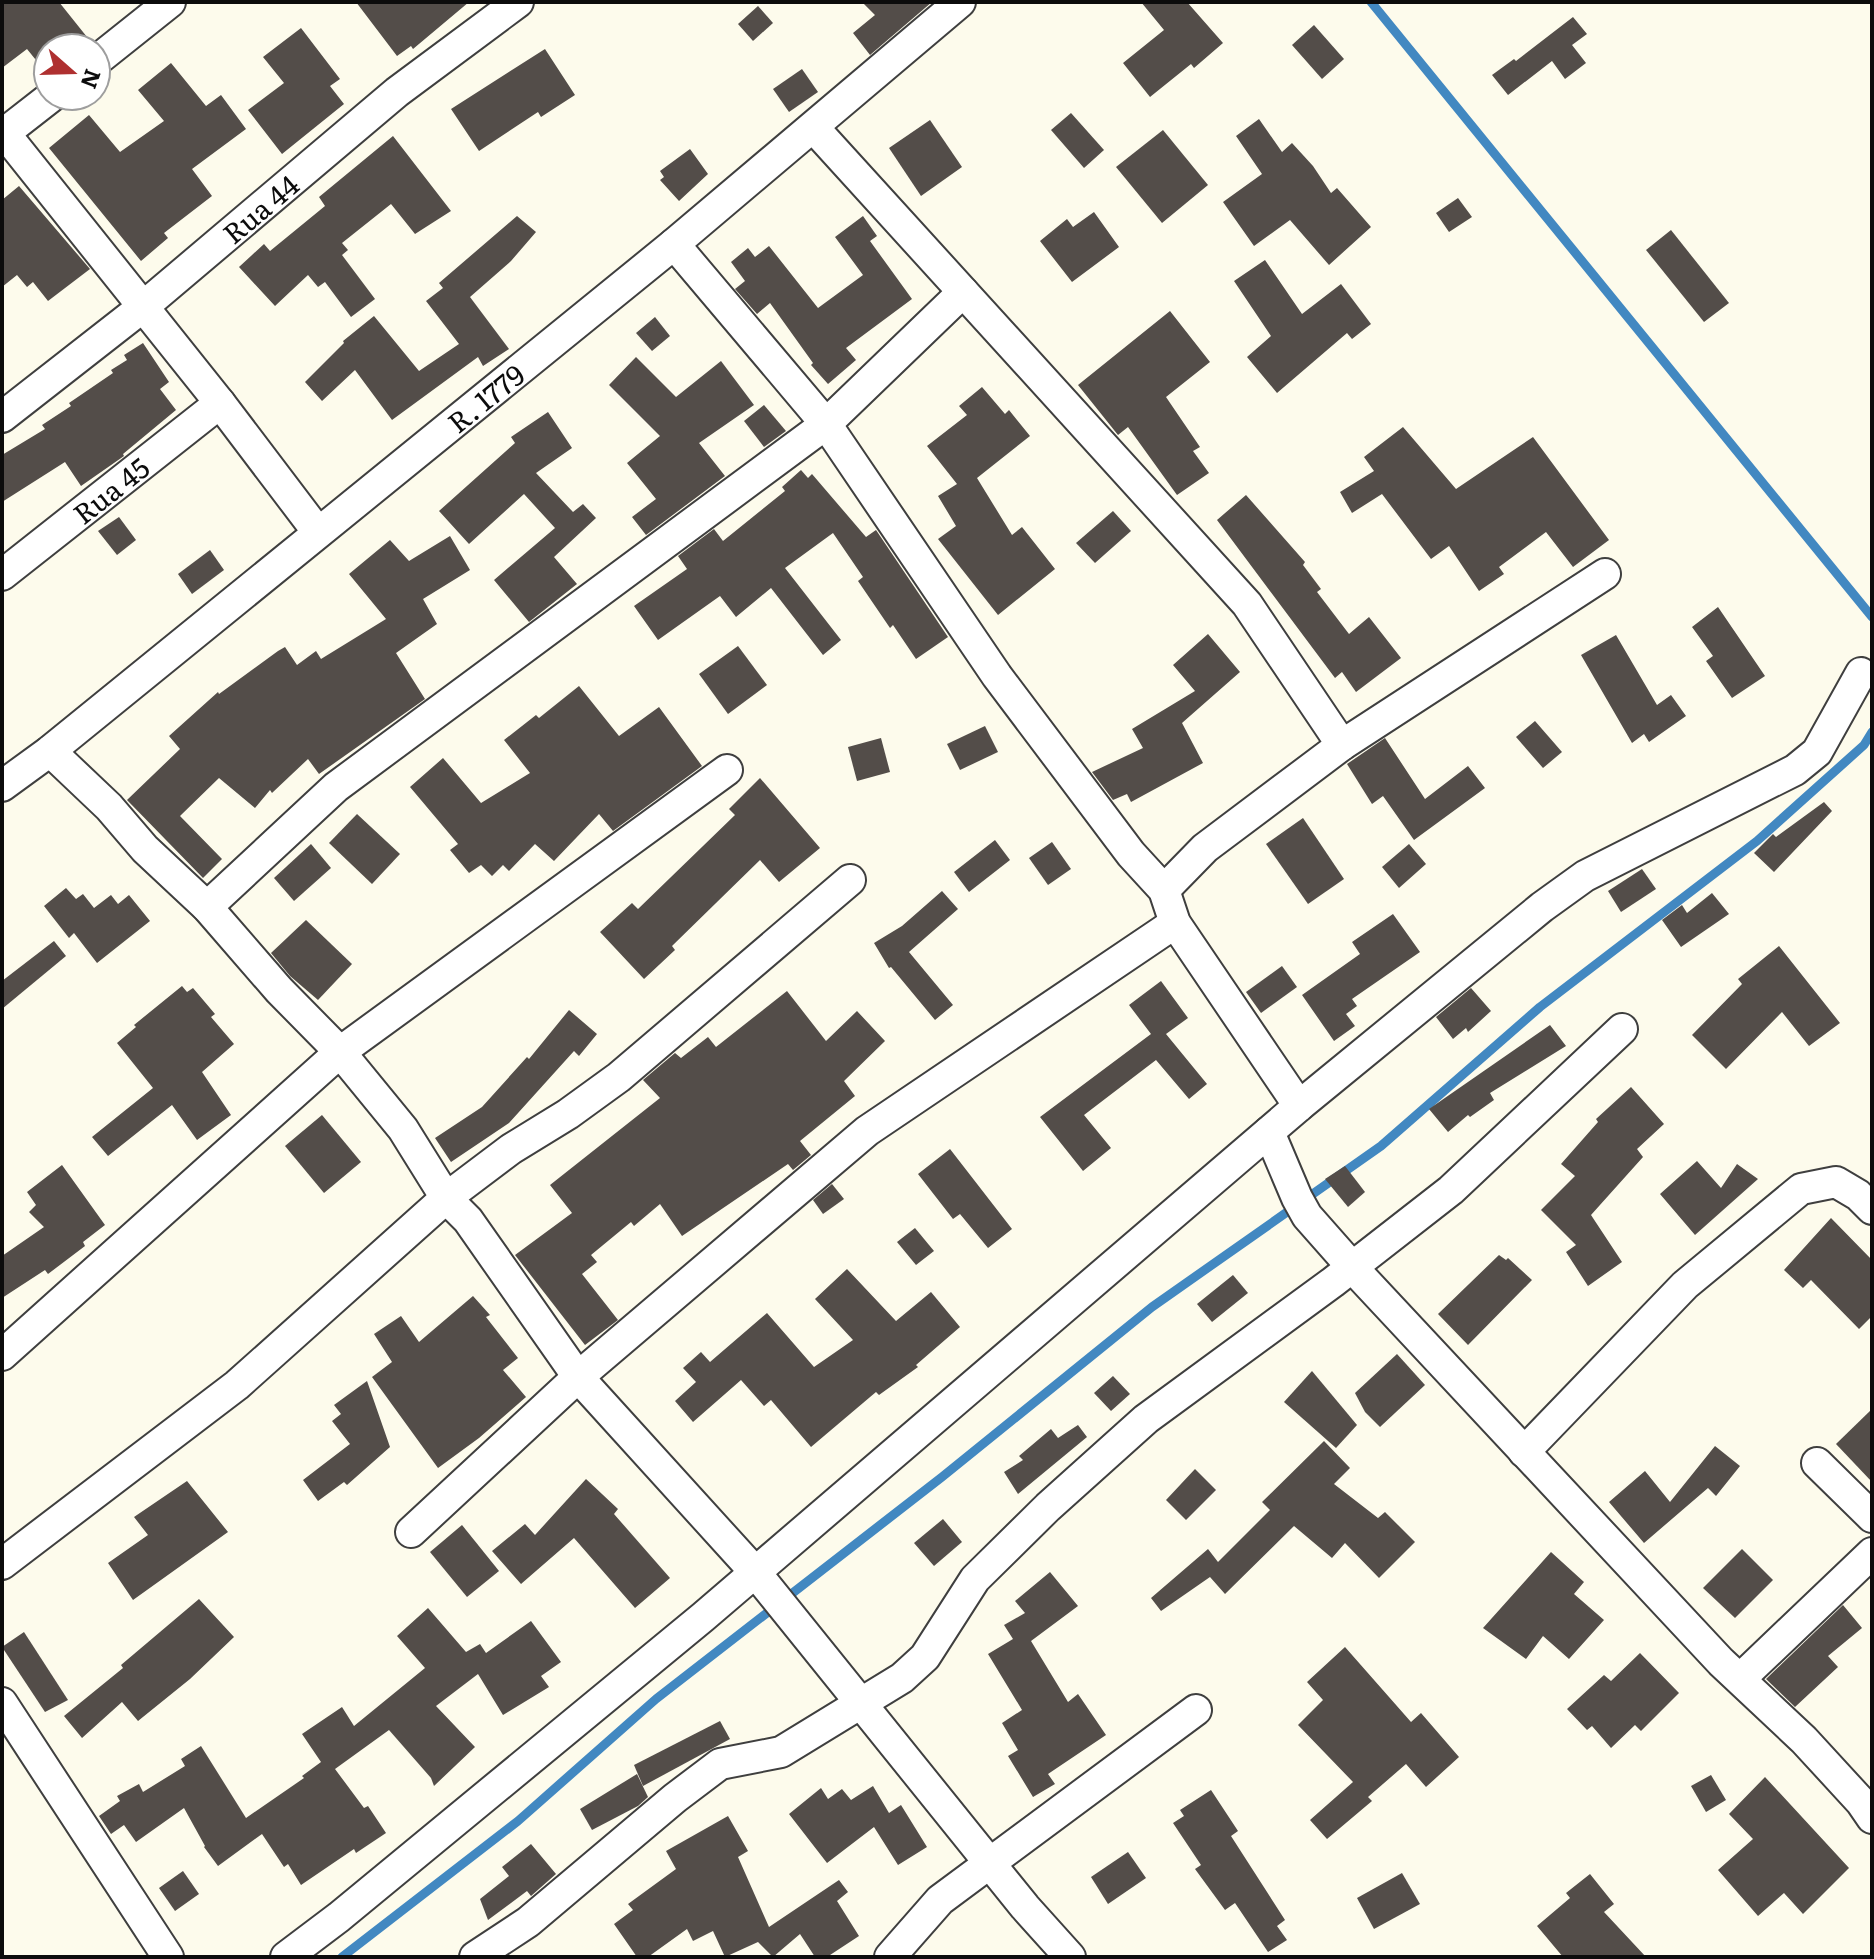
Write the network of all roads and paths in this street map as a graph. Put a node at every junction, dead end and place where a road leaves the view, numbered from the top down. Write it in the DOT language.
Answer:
graph roads {
  1 [pos="170,2"];
  2 [pos="518,2"];
  3 [pos="960,2"];
  4 [pos="112,48"];
  5 [pos="32,111"];
  6 [pos="814,128"];
  7 [pos="3,133"];
  8 [pos="674,244"];
  9 [pos="963,292"];
  10 [pos="144,306"];
  11 [pos="220,403"];
  12 [pos="2,417"];
  13 [pos="826,424"];
  14 [pos="317,531"];
  15 [pos="1605,574"];
  16 [pos="2,575"];
  17 [pos="1861,673"];
  18 [pos="1342,745"];
  19 [pos="50,751"];
  20 [pos="727,770"];
  21 [pos="2,786"];
  22 [pos="850,880"];
  23 [pos="1164,890"];
  24 [pos="207,907"];
  25 [pos="1175,923"];
  26 [pos="1622,1029"];
  27 [pos="340,1052"];
  28 [pos="1299,1106"];
  29 [pos="1269,1132"];
  30 [pos="446,1198"];
  31 [pos="1872,1209"];
  32 [pos="1352,1267"];
  33 [pos="2,1355"];
  34 [pos="578,1377"];
  35 [pos="1524,1452"];
  36 [pos="1817,1463"];
  37 [pos="1872,1517"];
  38 [pos="411,1532"];
  39 [pos="1872,1553"];
  40 [pos="2,1564"];
  41 [pos="771,1593"];
  42 [pos="1740,1679"];
  43 [pos="860,1702"];
  44 [pos="2,1703"];
  45 [pos="1196,1710"];
  46 [pos="1872,1818"];
  47 [pos="989,1862"];
  48 [pos="168,1957"];
  49 [pos="286,1957"];
  50 [pos="475,1957"];
  51 [pos="890,1957"];
  52 [pos="1070,1957"];
  1 -- 4 [label="street"];
  2 -- 10 [label="street, Rua 44"];
  3 -- 6 [label="street, R. 1779"];
  5 -- 7 [label="street"];
  6 -- 8 [label="street, R. 1779"];
  6 -- 9 [label="street"];
  7 -- 10 [label="street"];
  8 -- 13 [label="street"];
  8 -- 14 [label="street, R. 1779"];
  9 -- 13 [label="street"];
  9 -- 18 [label="street"];
  10 -- 11 [label="street"];
  10 -- 12 [label="street, Rua 44"];
  11 -- 14 [label="street"];
  11 -- 16 [label="street, Rua 45"];
  13 -- 23 [label="street"];
  13 -- 24 [label="street"];
  14 -- 19 [label="street, R. 1779"];
  15 -- 18 [label="street"];
  17 -- 28 [label="street"];
  18 -- 23 [label="street"];
  19 -- 21 [label="street, R. 1779"];
  19 -- 24 [label="street"];
  20 -- 27 [label="street"];
  22 -- 30 [label="street"];
  23 -- 25 [label="street"];
  24 -- 27 [label="street"];
  25 -- 28 [label="street"];
  25 -- 34 [label="street"];
  26 -- 32 [label="street"];
  27 -- 30 [label="street"];
  27 -- 33 [label="street"];
  28 -- 29 [label="street"];
  29 -- 32 [label="street"];
  29 -- 41 [label="street"];
  30 -- 34 [label="street"];
  30 -- 40 [label="street"];
  31 -- 35 [label="street"];
  32 -- 35 [label="street"];
  32 -- 43 [label="street"];
  34 -- 38 [label="street"];
  34 -- 41 [label="street"];
  35 -- 42 [label="street"];
  36 -- 37 [label="street"];
  39 -- 42 [label="street"];
  41 -- 43 [label="street"];
  41 -- 49 [label="street"];
  42 -- 46 [label="street"];
  43 -- 47 [label="street"];
  43 -- 50 [label="street"];
  44 -- 48 [label="street"];
  45 -- 47 [label="street"];
  47 -- 51 [label="street"];
  47 -- 52 [label="street"];
}
